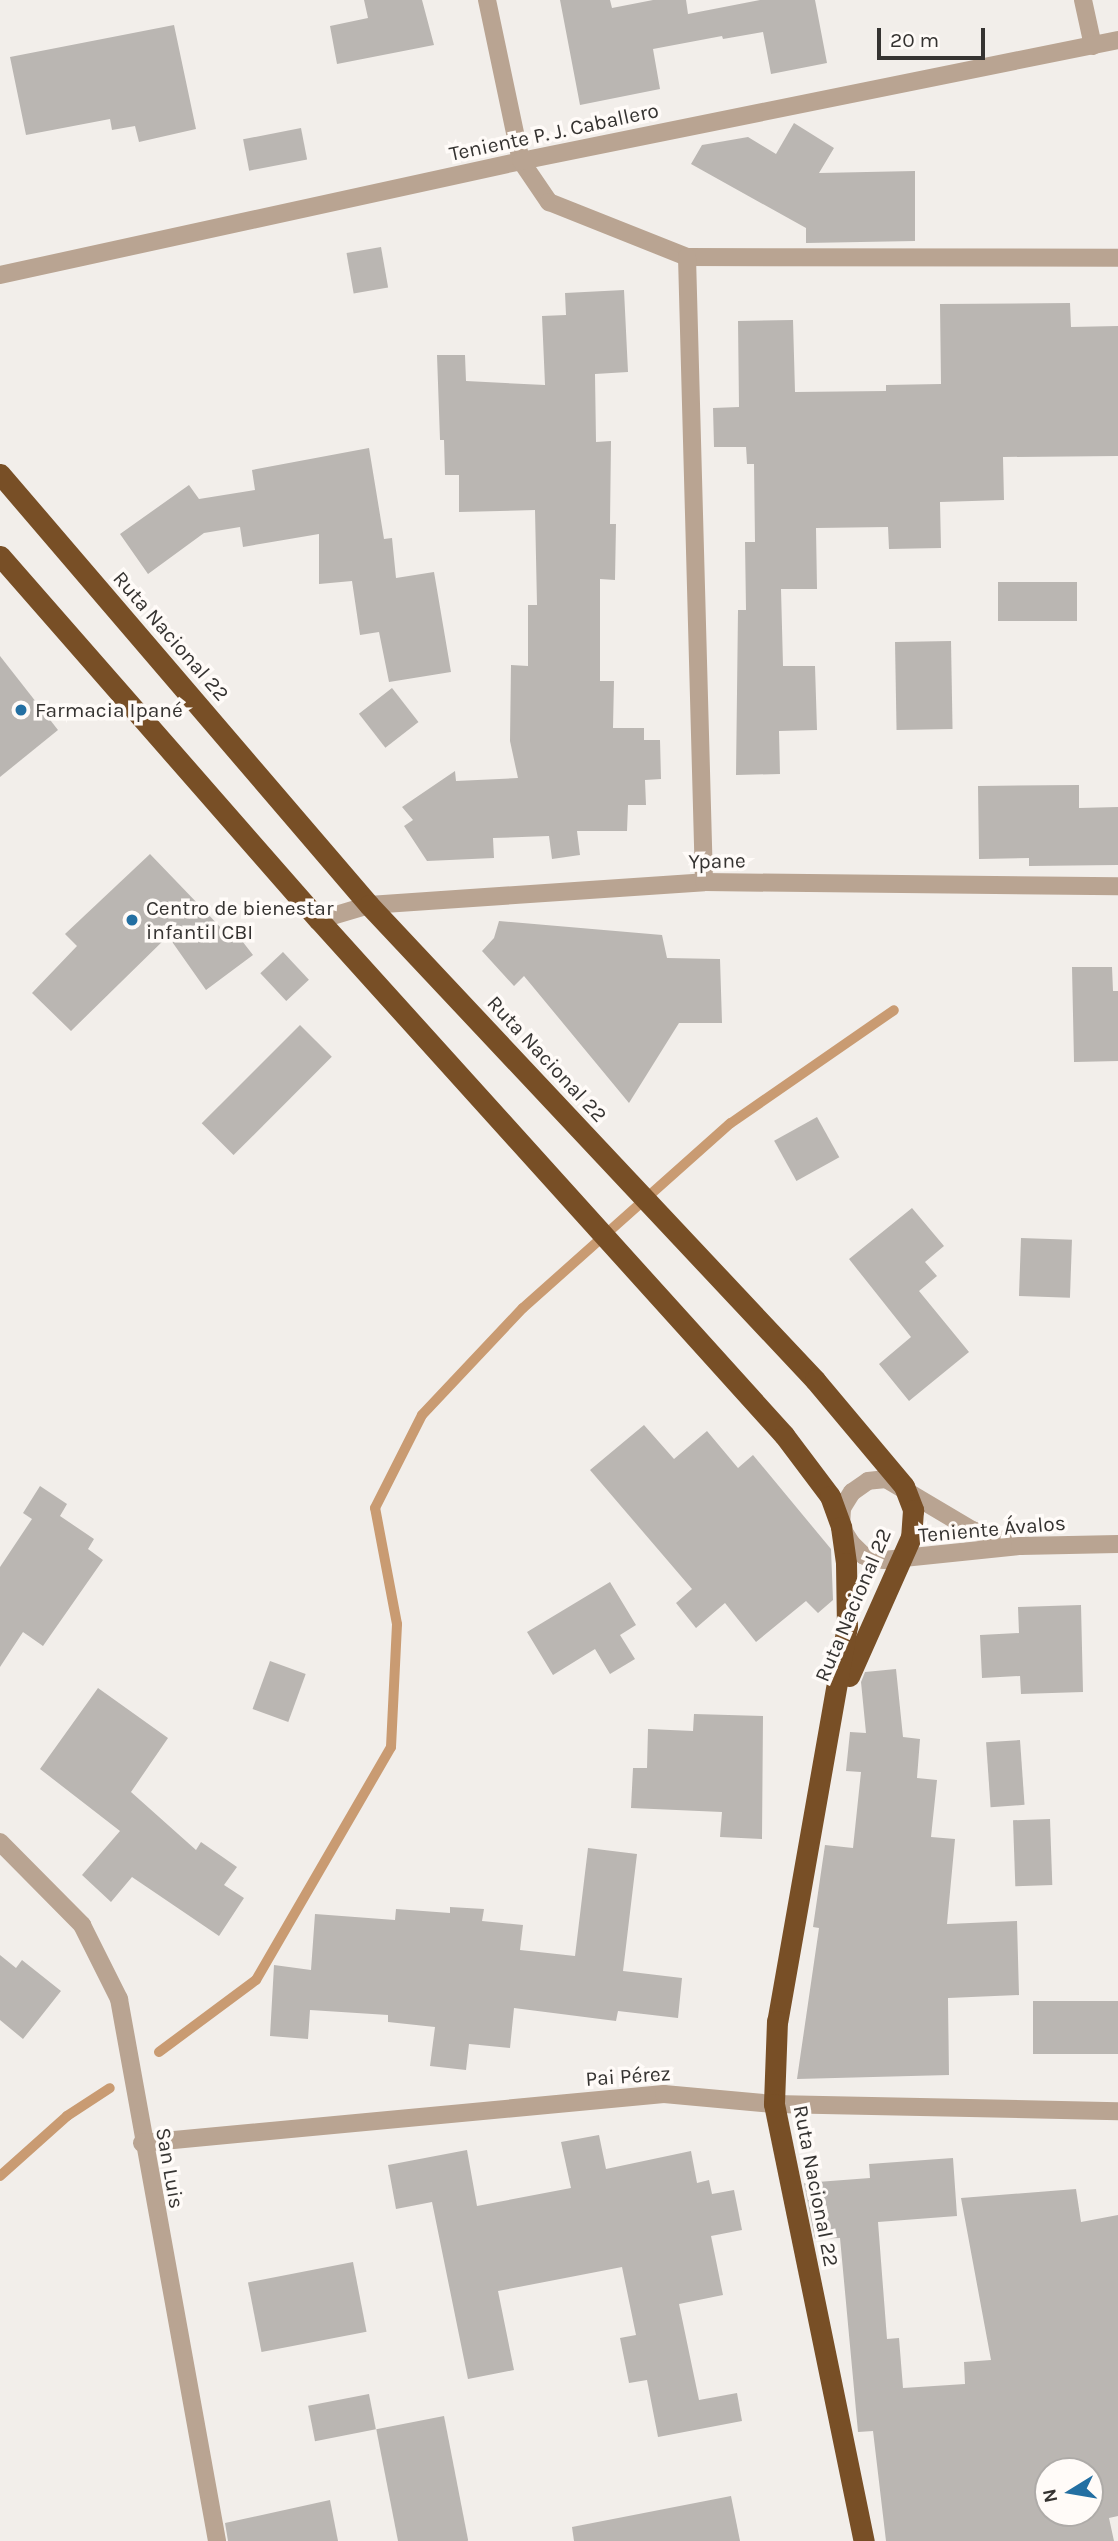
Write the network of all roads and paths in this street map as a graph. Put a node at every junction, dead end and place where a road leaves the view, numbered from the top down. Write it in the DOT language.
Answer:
graph roads {
  1 [pos="487,0"];
  2 [pos="1083,0"];
  3 [pos="1118,40"];
  4 [pos="1093,46"];
  5 [pos="521,161"];
  6 [pos="687,257"];
  7 [pos="1118,258"];
  8 [pos="0,275"];
  9 [pos="0,474"];
  10 [pos="0,556"];
  11 [pos="704,882"];
  12 [pos="1118,886"];
  13 [pos="369,905"];
  14 [pos="319,920"];
  15 [pos="904,1486"];
  16 [pos="841,1527"];
  17 [pos="1118,1544"];
  18 [pos="1020,1546"];
  19 [pos="902,1559"];
  20 [pos="834,1714"];
  21 [pos="0,1842"];
  22 [pos="774,2104"];
  23 [pos="1118,2111"];
  24 [pos="142,2143"];
  25 [pos="217,2541"];
  26 [pos="864,2541"];
  1 -- 5 [label="street"];
  2 -- 4 [label="street"];
  3 -- 4 [label="street, Teniente P. J. Caballero"];
  4 -- 5 [label="street, Teniente P. J. Caballero"];
  5 -- 6 [label="street"];
  5 -- 8 [label="street, Teniente P. J. Caballero"];
  6 -- 7 [label="street"];
  6 -- 11 [label="street"];
  9 -- 13 [label="highway, Ruta Nacional 22"];
  10 -- 14 [label="highway, Ruta Nacional 22"];
  11 -- 12 [label="street, Ypane"];
  11 -- 13 [label="street, Ypane"];
  13 -- 14 [label="street, Ypane"];
  13 -- 15 [label="highway, Ruta Nacional 22"];
  14 -- 16 [label="highway, Ruta Nacional 22"];
  15 -- 16 [label="street"];
  15 -- 18 [label="street"];
  15 -- 19 [label="highway, Ruta Nacional 22"];
  16 -- 19 [label="street, Teniente Ávalos"];
  16 -- 20 [label="highway, Ruta Nacional 22"];
  17 -- 18 [label="street, Teniente Ávalos"];
  18 -- 19 [label="street, Teniente Ávalos"];
  19 -- 20 [label="highway, Ruta Nacional 22"];
  20 -- 22 [label="highway, Ruta Nacional 22"];
  21 -- 24 [label="street, San Luis"];
  22 -- 23 [label="street, Pai Pérez"];
  22 -- 24 [label="street, Pai Pérez"];
  22 -- 26 [label="highway, Ruta Nacional 22"];
  24 -- 25 [label="street, San Luis"];
}
